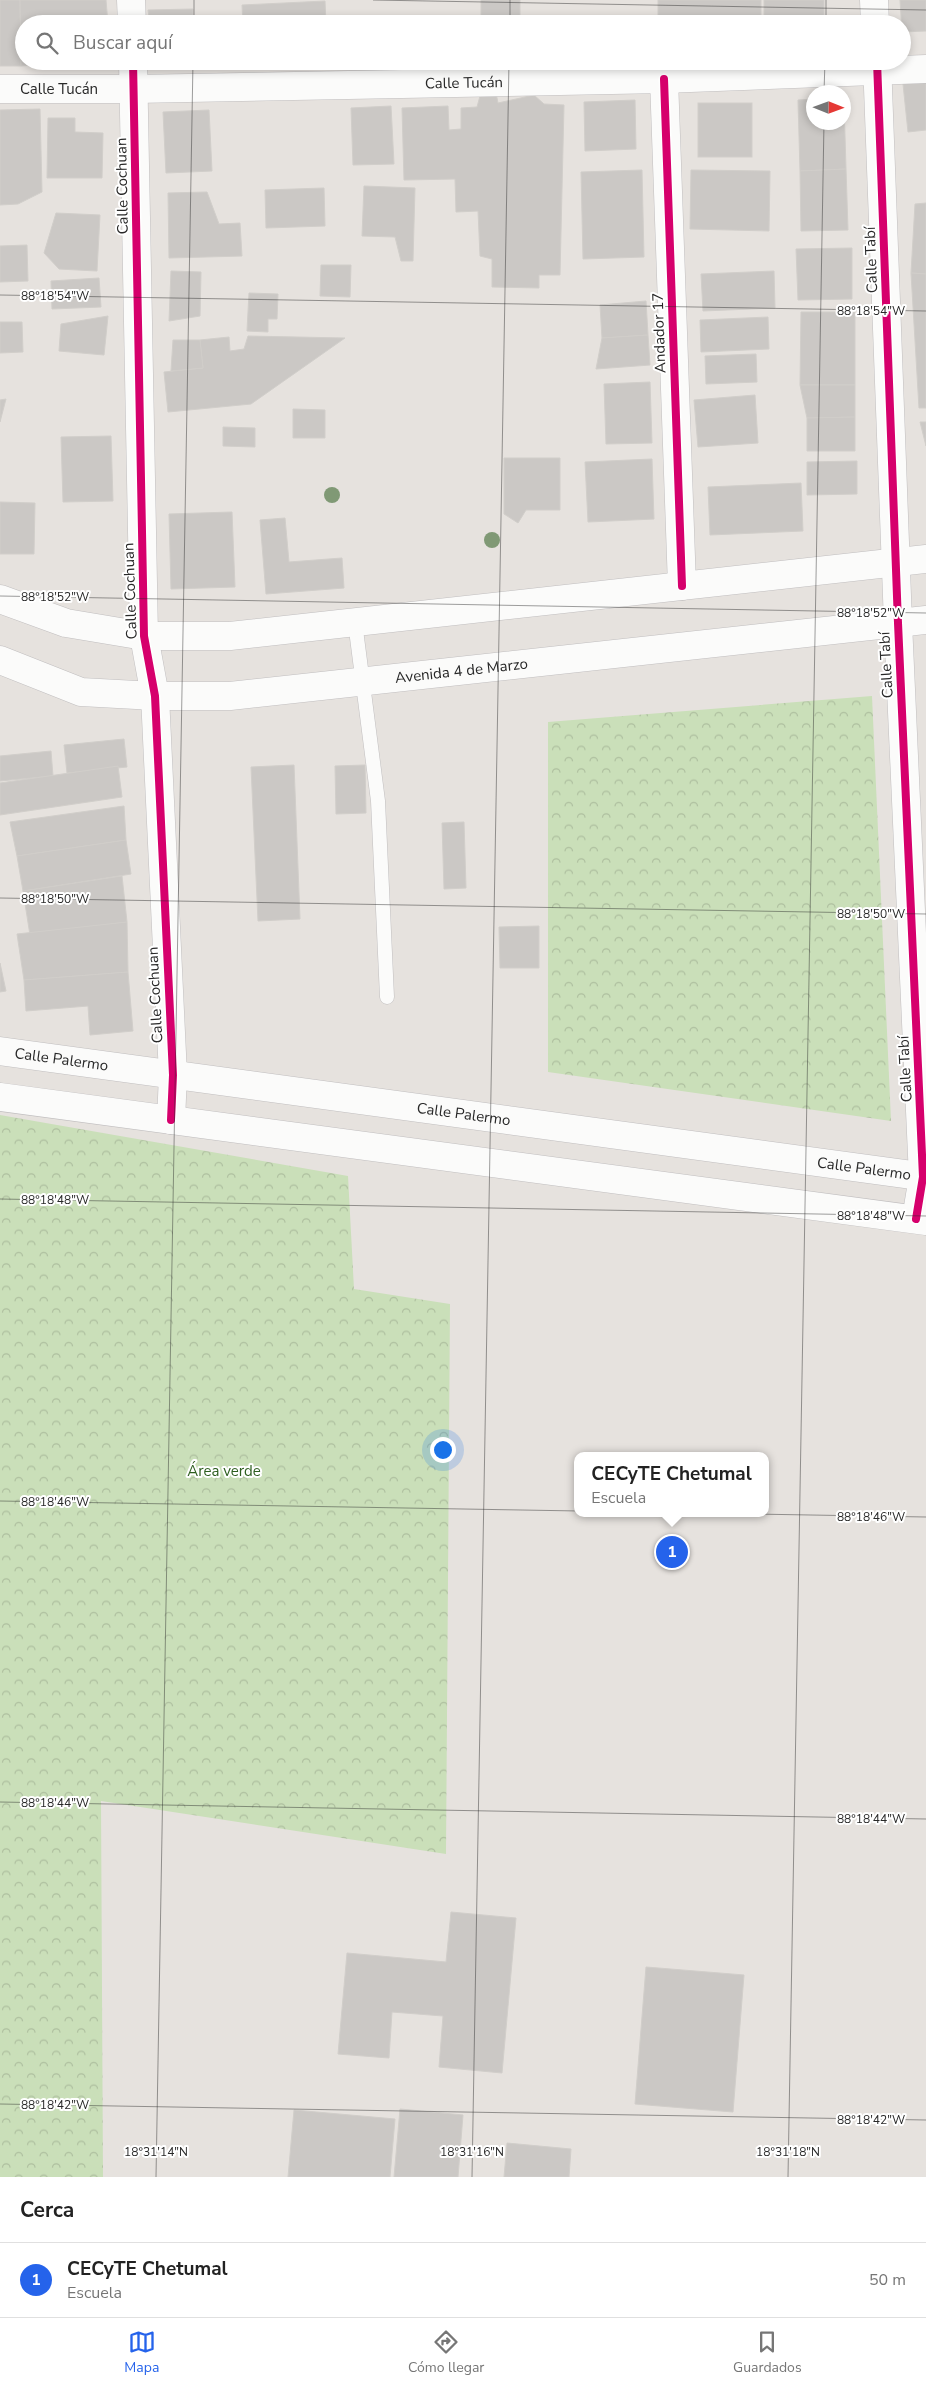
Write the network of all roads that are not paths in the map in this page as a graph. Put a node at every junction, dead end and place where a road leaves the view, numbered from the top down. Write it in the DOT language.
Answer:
graph roads {
  1 [pos="131,0"];
  2 [pos="874,0"];
  3 [pos="132,15"];
  4 [pos="875,15"];
  5 [pos="911,68"];
  6 [pos="926,69"];
  7 [pos="133,70"];
  8 [pos="824,70"];
  9 [pos="877,70"];
  10 [pos="664,79"];
  11 [pos="0,89"];
  12 [pos="134,89"];
  13 [pos="926,559"];
  14 [pos="897,562"];
  15 [pos="682,586"];
  16 [pos="0,599"];
  17 [pos="926,620"];
  18 [pos="355,622"];
  19 [pos="898,623"];
  20 [pos="144,636"];
  21 [pos="0,660"];
  22 [pos="362,682"];
  23 [pos="155,696"];
  24 [pos="387,998"];
  25 [pos="0,1051"];
  26 [pos="173,1075"];
  27 [pos="0,1097"];
  28 [pos="171,1120"];
  29 [pos="925,1177"];
  30 [pos="921,1220"];
  1 -- 3 [label="street"];
  2 -- 4 [label="street"];
  5 -- 6 [label="street, Calle Tucán"];
  7 -- 12 [label="street, Calle Cochuan"];
  8 -- 10 [label="street, Calle Tucán"];
  9 -- 14 [label="street, Calle Tabí"];
  10 -- 12 [label="street, Calle Tucán"];
  10 -- 15 [label="street, Andador 17"];
  11 -- 12 [label="street, Calle Tucán"];
  12 -- 20 [label="street, Calle Cochuan"];
  13 -- 14 [label="street"];
  14 -- 15 [label="street"];
  14 -- 19 [label="street, Calle Tabí"];
  15 -- 18 [label="street"];
  16 -- 20 [label="street"];
  17 -- 19 [label="street, Avenida 4 de Marzo"];
  18 -- 20 [label="street"];
  18 -- 22 [label="lane"];
  19 -- 22 [label="street, Avenida 4 de Marzo"];
  19 -- 29 [label="street, Calle Tabí"];
  20 -- 23 [label="street, Calle Cochuan"];
  21 -- 23 [label="street, Avenida 4 de Marzo"];
  22 -- 23 [label="street, Avenida 4 de Marzo"];
  22 -- 24 [label="lane"];
  23 -- 26 [label="street, Calle Cochuan"];
  25 -- 26 [label="street, Calle Palermo"];
  26 -- 28 [label="street, Calle Cochuan"];
  26 -- 29 [label="street, Calle Palermo"];
  27 -- 28 [label="street"];
  28 -- 30 [label="street"];
  29 -- 30 [label="street, Calle Tabí"];
}
